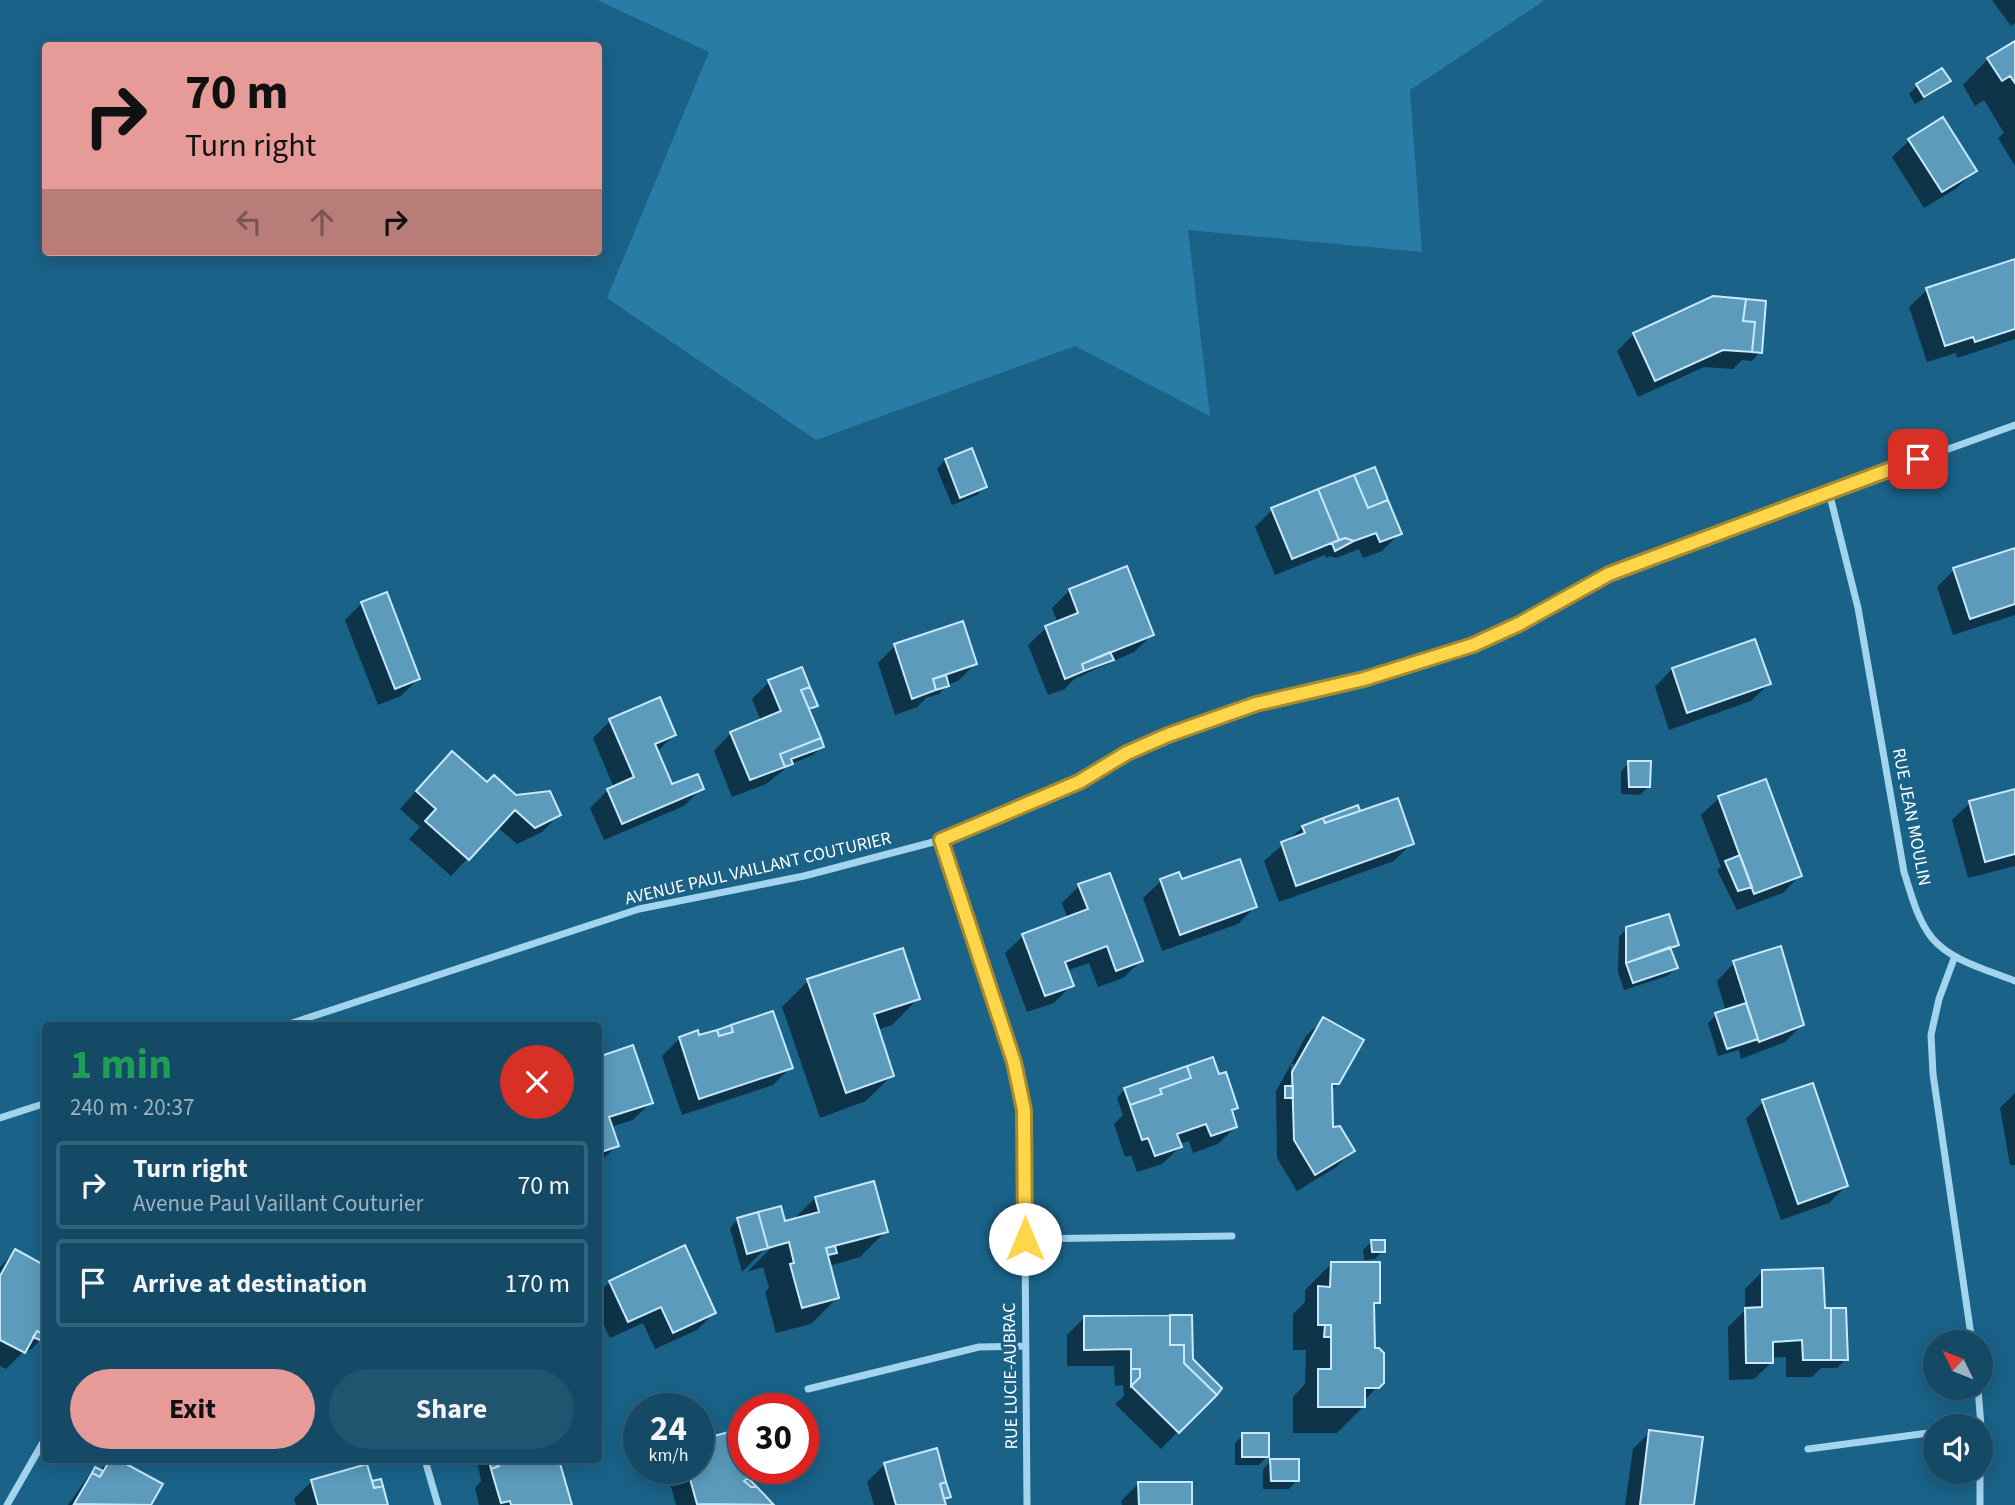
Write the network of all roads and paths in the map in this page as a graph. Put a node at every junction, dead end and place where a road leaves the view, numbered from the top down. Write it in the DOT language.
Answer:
graph roads {
  1 [pos="2015,425"];
  2 [pos="1829,492"];
  3 [pos="941,840"];
  4 [pos="1955,956"];
  5 [pos="2015,981"];
  6 [pos="295,1022"];
  7 [pos="42,1104"];
  8 [pos="0,1118"];
  9 [pos="1232,1236"];
  10 [pos="1025,1239"];
  11 [pos="1970,1330"];
  12 [pos="1026,1346"];
  13 [pos="808,1389"];
  14 [pos="1923,1434"];
  15 [pos="42,1444"];
  16 [pos="1808,1449"];
  17 [pos="426,1463"];
  18 [pos="1980,1484"];
  19 [pos="8,1505"];
  20 [pos="438,1505"];
  21 [pos="1027,1505"];
  22 [pos="1980,1505"];
  1 -- 2 [label="street, AVENUE PAUL VAILLANT COUTURIER"];
  2 -- 3 [label="street, AVENUE PAUL VAILLANT COUTURIER"];
  2 -- 4 [label="street, RUE JEAN MOULIN"];
  3 -- 6 [label="street, AVENUE PAUL VAILLANT COUTURIER"];
  3 -- 10 [label="street, RUE LUCIE-AUBRAC"];
  4 -- 5 [label="street, RUE JEAN MOULIN"];
  4 -- 11 [label="street"];
  7 -- 8 [label="street"];
  9 -- 10 [label="street"];
  10 -- 12 [label="street, RUE LUCIE-AUBRAC"];
  12 -- 13 [label="street"];
  12 -- 21 [label="street, RUE LUCIE-AUBRAC"];
  14 -- 16 [label="street"];
  15 -- 19 [label="street"];
  17 -- 20 [label="street"];
  18 -- 22 [label="street"];
}
